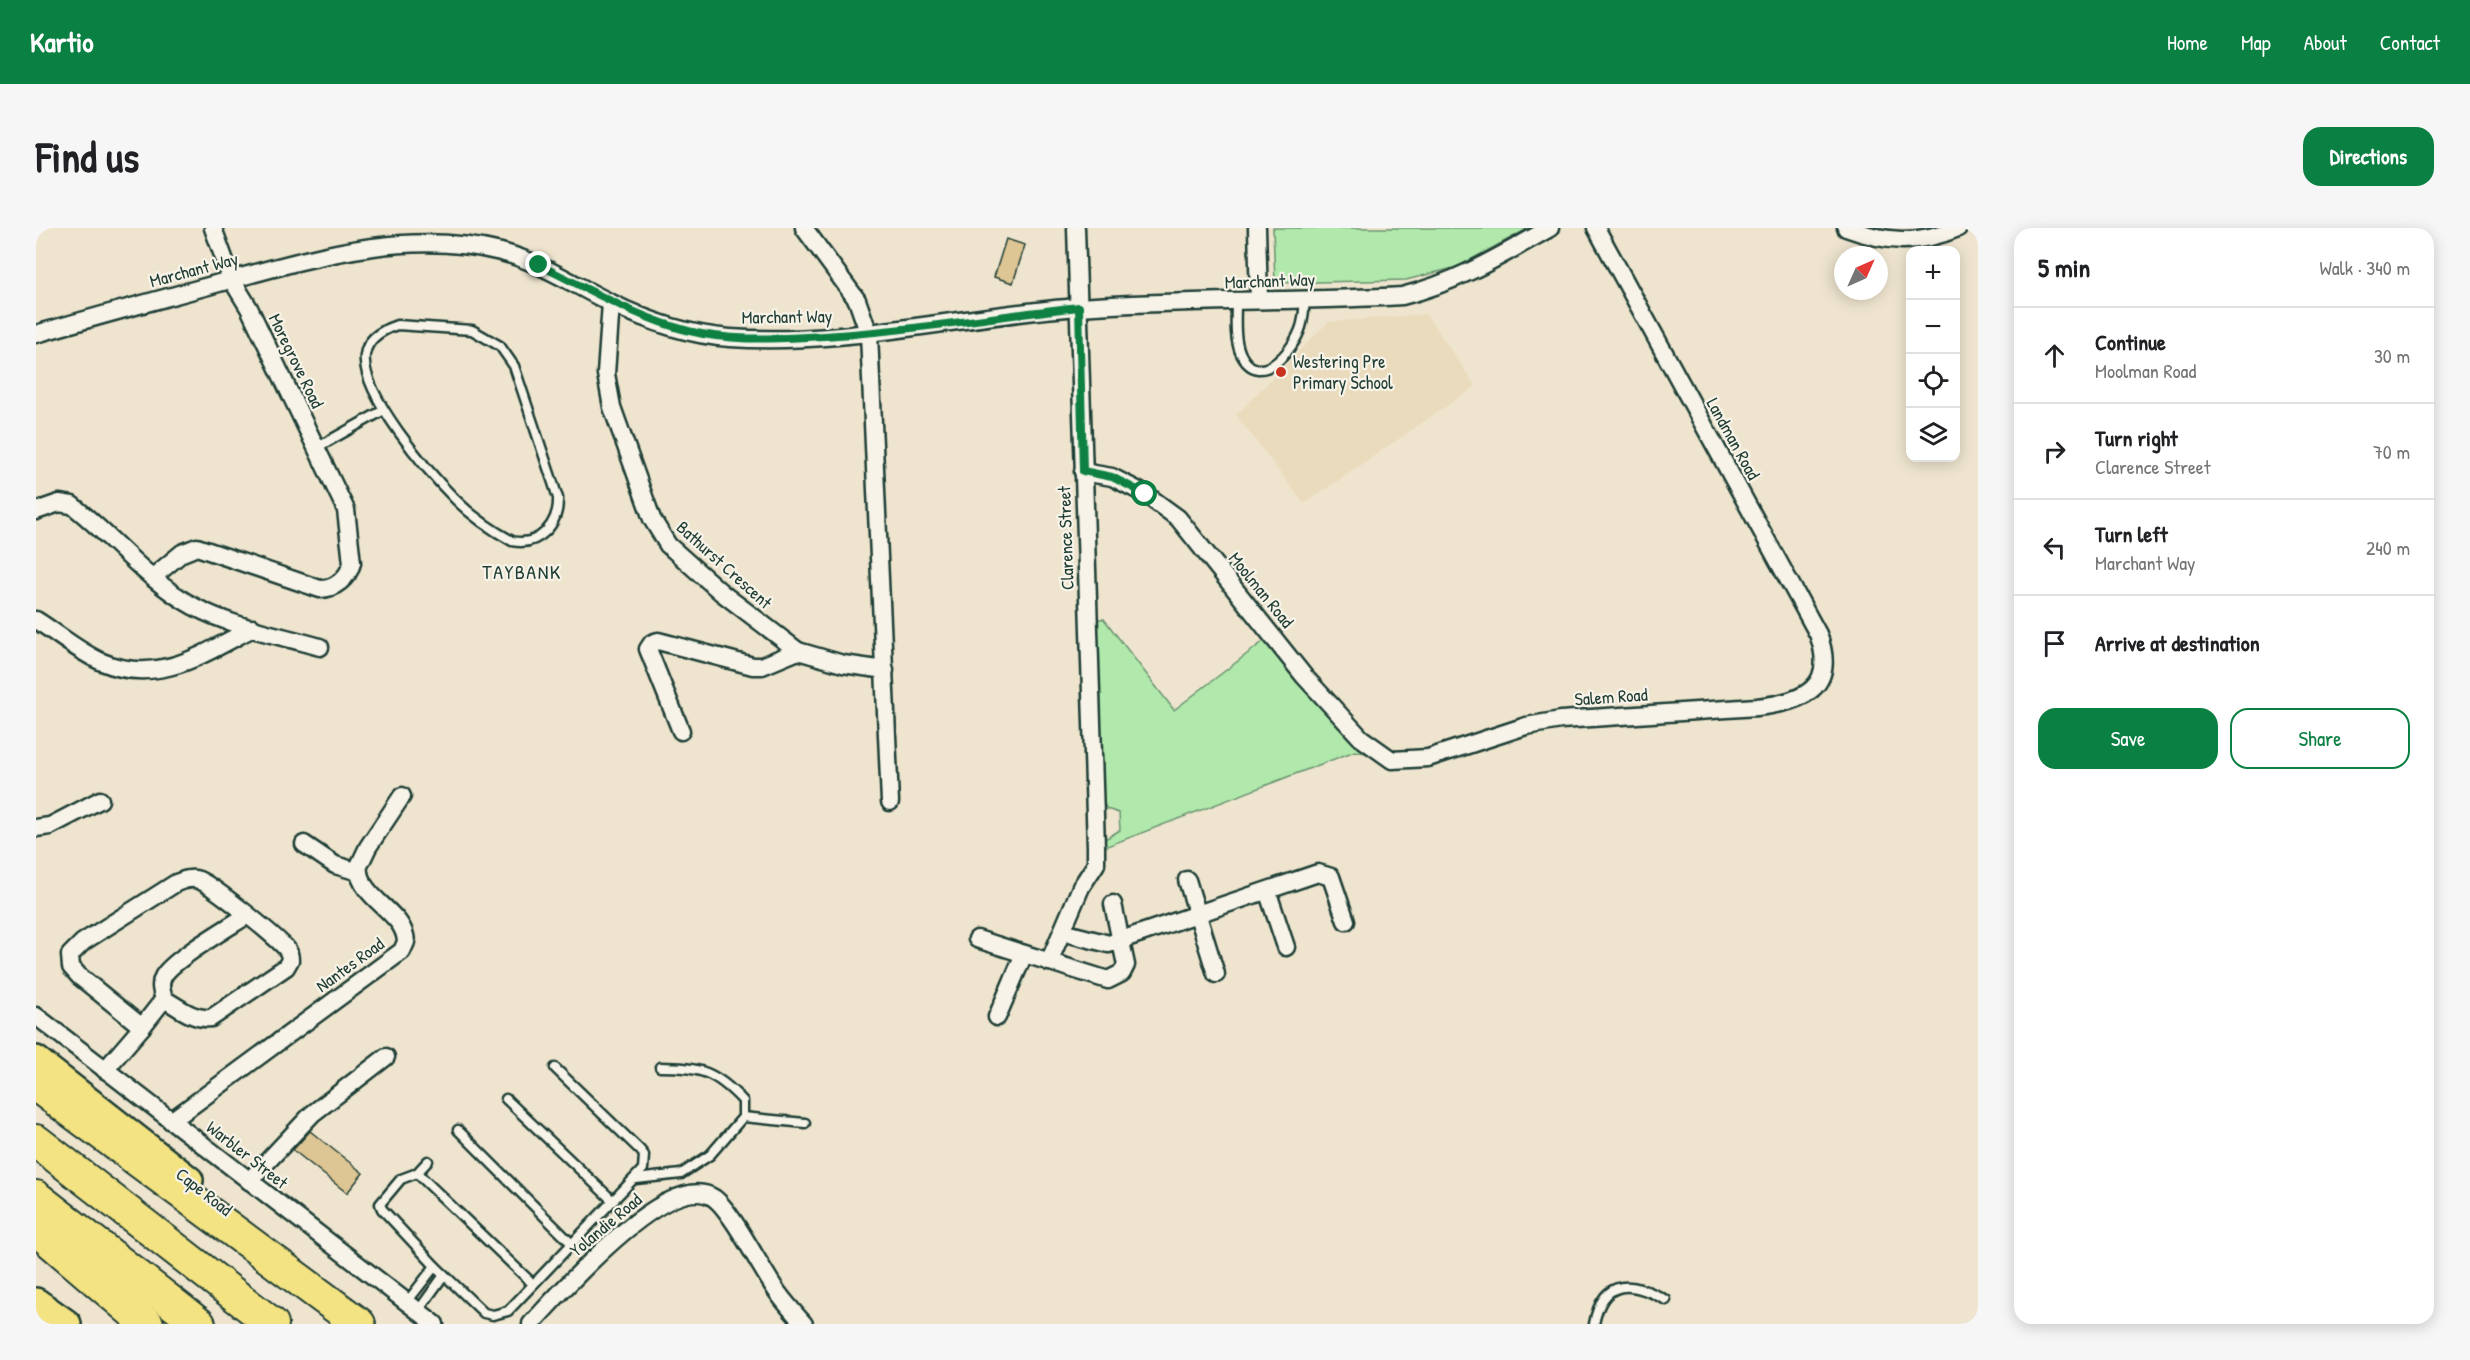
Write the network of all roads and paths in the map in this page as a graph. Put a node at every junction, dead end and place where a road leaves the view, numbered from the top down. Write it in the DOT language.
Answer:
graph roads {
  1 [pos="213,228"];
  2 [pos="804,228"];
  3 [pos="1076,228"];
  4 [pos="1257,228"];
  5 [pos="1550,228"];
  6 [pos="1596,228"];
  7 [pos="1846,228"];
  8 [pos="1958,228"];
  9 [pos="232,280"];
  10 [pos="1305,299"];
  11 [pos="1259,300"];
  12 [pos="1236,301"];
  13 [pos="611,303"];
  14 [pos="1079,307"];
  15 [pos="36,334"];
  16 [pos="869,334"];
  17 [pos="384,411"];
  18 [pos="316,448"];
  19 [pos="1083,471"];
  20 [pos="36,511"];
  21 [pos="153,577"];
  22 [pos="36,620"];
  23 [pos="253,628"];
  24 [pos="320,647"];
  25 [pos="798,651"];
  26 [pos="885,670"];
  27 [pos="1823,672"];
  28 [pos="681,731"];
  29 [pos="1392,760"];
  30 [pos="402,796"];
  31 [pos="100,800"];
  32 [pos="890,802"];
  33 [pos="36,828"];
  34 [pos="304,844"];
  35 [pos="358,872"];
  36 [pos="1187,880"];
  37 [pos="1268,892"];
  38 [pos="1113,904"];
  39 [pos="246,916"];
  40 [pos="1198,916"];
  41 [pos="1346,921"];
  42 [pos="1062,932"];
  43 [pos="976,939"];
  44 [pos="1120,942"];
  45 [pos="1286,947"];
  46 [pos="1024,954"];
  47 [pos="1049,962"];
  48 [pos="1216,974"];
  49 [pos="164,999"];
  50 [pos="36,1016"];
  51 [pos="997,1017"];
  52 [pos="142,1027"];
  53 [pos="386,1057"];
  54 [pos="36,1060"];
  55 [pos="660,1067"];
  56 [pos="555,1068"];
  57 [pos="105,1070"];
  58 [pos="36,1085"];
  59 [pos="506,1099"];
  60 [pos="743,1117"];
  61 [pos="171,1121"];
  62 [pos="805,1123"];
  63 [pos="458,1130"];
  64 [pos="36,1141"];
  65 [pos="428,1161"];
  66 [pos="417,1173"];
  67 [pos="636,1179"];
  68 [pos="249,1181"];
  69 [pos="36,1197"];
  70 [pos="613,1201"];
  71 [pos="36,1229"];
  72 [pos="572,1244"];
  73 [pos="435,1266"];
  74 [pos="444,1275"];
  75 [pos="533,1284"];
  76 [pos="1666,1300"];
  77 [pos="36,1302"];
  78 [pos="413,1307"];
  79 [pos="67,1324"];
  80 [pos="147,1324"];
  81 [pos="199,1324"];
  82 [pos="272,1324"];
  83 [pos="359,1324"];
  84 [pos="373,1324"];
  85 [pos="435,1324"];
  86 [pos="531,1324"];
  87 [pos="804,1324"];
  88 [pos="1594,1324"];
  1 -- 9 [label="street, Moregrove Road"];
  2 -- 16 [label="street"];
  3 -- 14 [label="street, Clarence Street"];
  4 -- 11 [label="street"];
  5 -- 10 [label="street, Marchant Way"];
  6 -- 27 [label="street, Landman Road"];
  7 -- 8 [label="street"];
  9 -- 13 [label="street, Marchant Way"];
  9 -- 15 [label="street, Marchant Way"];
  9 -- 18 [label="street, Moregrove Road"];
  10 -- 11 [label="street, Marchant Way"];
  10 -- 12 [label="lane"];
  11 -- 12 [label="street, Marchant Way"];
  12 -- 14 [label="street, Marchant Way"];
  13 -- 16 [label="street, Marchant Way"];
  13 -- 25 [label="street, Bathurst Crescent"];
  14 -- 16 [label="street, Marchant Way"];
  14 -- 19 [label="street, Clarence Street"];
  16 -- 26 [label="street"];
  17 -- 17 [label="lane"];
  17 -- 18 [label="lane"];
  18 -- 21 [label="street, Moregrove Road"];
  19 -- 29 [label="street, Moolman Road"];
  19 -- 42 [label="street, Clarence Street"];
  20 -- 21 [label="street"];
  21 -- 23 [label="street"];
  22 -- 23 [label="street"];
  23 -- 24 [label="street"];
  25 -- 26 [label="street, Bathurst Crescent"];
  25 -- 28 [label="street"];
  26 -- 32 [label="street"];
  27 -- 29 [label="street, Salem Road"];
  30 -- 35 [label="street"];
  31 -- 33 [label="street"];
  34 -- 35 [label="street"];
  35 -- 61 [label="street, Nantes Road"];
  36 -- 40 [label="street"];
  37 -- 40 [label="street"];
  37 -- 41 [label="street"];
  37 -- 45 [label="street"];
  38 -- 44 [label="street"];
  39 -- 49 [label="street"];
  39 -- 49 [label="street"];
  39 -- 52 [label="street"];
  40 -- 44 [label="street"];
  40 -- 48 [label="street"];
  42 -- 44 [label="street"];
  42 -- 47 [label="street, Clarence Street"];
  43 -- 46 [label="street"];
  44 -- 47 [label="street"];
  46 -- 47 [label="street"];
  46 -- 51 [label="street"];
  49 -- 52 [label="street"];
  50 -- 57 [label="street, Warbler Street"];
  52 -- 57 [label="street"];
  53 -- 68 [label="street"];
  54 -- 84 [label="main road, Cape Road"];
  55 -- 60 [label="lane"];
  56 -- 67 [label="lane"];
  57 -- 61 [label="street, Warbler Street"];
  58 -- 83 [label="highway"];
  59 -- 70 [label="lane"];
  60 -- 62 [label="lane"];
  60 -- 67 [label="lane"];
  61 -- 68 [label="street, Warbler Street"];
  63 -- 72 [label="lane"];
  64 -- 82 [label="highway"];
  65 -- 66 [label="lane"];
  66 -- 73 [label="lane"];
  66 -- 75 [label="lane"];
  67 -- 70 [label="lane"];
  68 -- 78 [label="street, Warbler Street"];
  69 -- 81 [label="highway"];
  70 -- 72 [label="lane"];
  71 -- 80 [label="highway"];
  72 -- 75 [label="lane"];
  73 -- 74 [label="lane"];
  73 -- 78 [label="lane"];
  74 -- 75 [label="lane"];
  74 -- 78 [label="lane"];
  76 -- 88 [label="lane"];
  77 -- 79 [label="main road"];
  78 -- 85 [label="street, Warbler Street"];
  86 -- 87 [label="street, Yolandie Road"];
}
